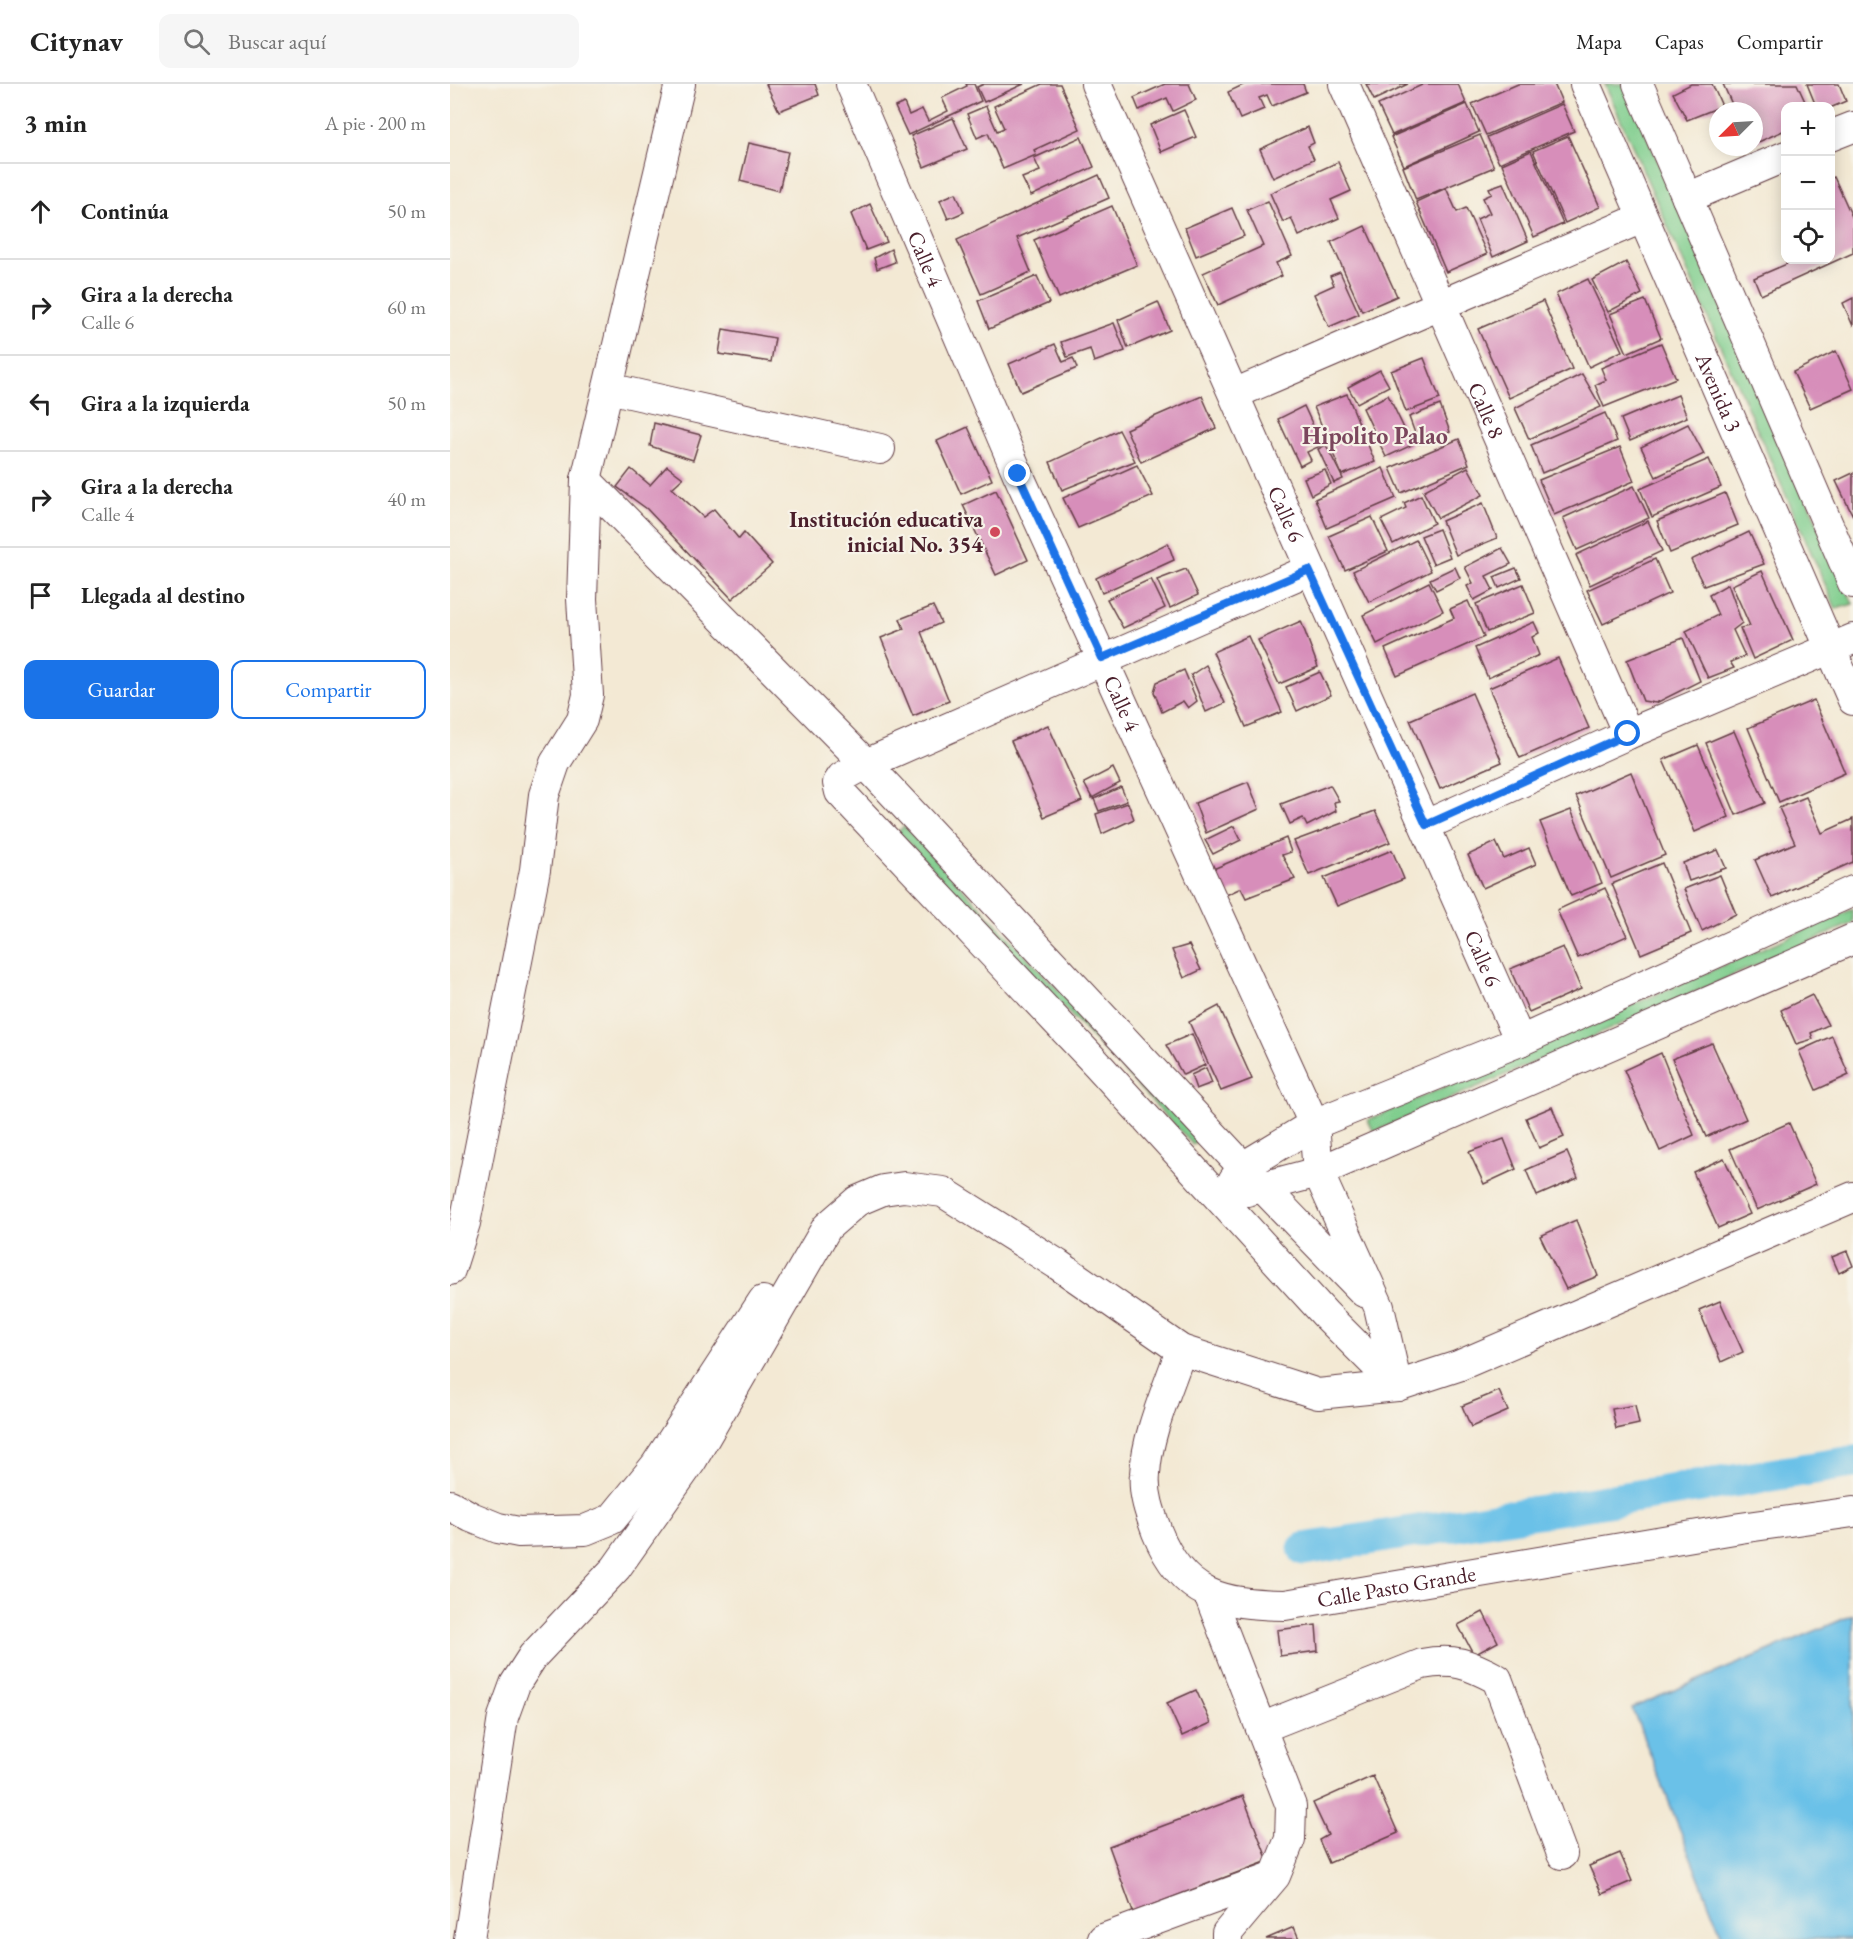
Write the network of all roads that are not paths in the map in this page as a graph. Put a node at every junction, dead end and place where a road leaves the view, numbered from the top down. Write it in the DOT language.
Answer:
graph roads {
  1 [pos="851,84"];
  2 [pos="1096,84"];
  3 [pos="1344,84"];
  4 [pos="1586,84"];
  5 [pos="1638,84"];
  6 [pos="684,86"];
  7 [pos="1853,127"];
  8 [pos="1835,134"];
  9 [pos="1781,158"];
  10 [pos="1687,198"];
  11 [pos="1642,218"];
  12 [pos="1440,306"];
  13 [pos="608,388"];
  14 [pos="1233,394"];
  15 [pos="880,449"];
  16 [pos="586,480"];
  17 [pos="1309,570"];
  18 [pos="1853,583"];
  19 [pos="1841,644"];
  20 [pos="1102,658"];
  21 [pos="1853,700"];
  22 [pos="1628,734"];
  23 [pos="866,764"];
  24 [pos="1426,825"];
  25 [pos="1853,891"];
  26 [pos="1853,939"];
  27 [pos="1520,1041"];
  28 [pos="1314,1124"];
  29 [pos="1318,1172"];
  30 [pos="1253,1177"];
  31 [pos="1853,1197"];
  32 [pos="1221,1199"];
  33 [pos="827,1227"];
  34 [pos="450,1270"];
  35 [pos="1379,1307"];
  36 [pos="1181,1350"];
  37 [pos="1397,1386"];
  38 [pos="450,1505"];
  39 [pos="1853,1512"];
  40 [pos="1209,1594"];
  41 [pos="1261,1728"];
  42 [pos="1562,1854"];
  43 [pos="1275,1876"];
  44 [pos="469,1939"];
  45 [pos="1103,1939"];
  46 [pos="1227,1939"];
  1 -- 20 [label="street, Calle 4"];
  2 -- 14 [label="street, Calle 6"];
  3 -- 12 [label="street, Calle 8"];
  4 -- 11 [label="street, Avenida 3"];
  5 -- 10 [label="street"];
  6 -- 13 [label="street"];
  7 -- 8 [label="street"];
  9 -- 10 [label="street"];
  10 -- 18 [label="street"];
  11 -- 12 [label="street"];
  11 -- 19 [label="street, Avenida 3"];
  12 -- 14 [label="street"];
  12 -- 22 [label="street, Calle 8"];
  13 -- 15 [label="street"];
  13 -- 16 [label="street"];
  14 -- 17 [label="street, Calle 6"];
  16 -- 23 [label="street"];
  16 -- 34 [label="street"];
  17 -- 20 [label="street"];
  17 -- 24 [label="street, Calle 6"];
  19 -- 21 [label="street, Avenida 3"];
  19 -- 22 [label="street"];
  20 -- 23 [label="street"];
  20 -- 28 [label="street, Calle 4"];
  22 -- 24 [label="street"];
  23 -- 30 [label="street"];
  23 -- 32 [label="street"];
  24 -- 27 [label="street, Calle 6"];
  25 -- 27 [label="street"];
  26 -- 29 [label="street"];
  27 -- 28 [label="street"];
  28 -- 29 [label="street, Calle 4"];
  28 -- 30 [label="street"];
  29 -- 30 [label="street"];
  29 -- 35 [label="street, Calle 4"];
  30 -- 32 [label="street"];
  30 -- 35 [label="street"];
  31 -- 37 [label="street"];
  32 -- 37 [label="street"];
  33 -- 36 [label="street"];
  33 -- 38 [label="street"];
  33 -- 44 [label="street"];
  35 -- 37 [label="street, Calle 4"];
  36 -- 37 [label="street"];
  36 -- 40 [label="street, Calle Pasto Grande"];
  39 -- 40 [label="street, Calle Pasto Grande"];
  40 -- 41 [label="street"];
  41 -- 42 [label="street"];
  41 -- 43 [label="street"];
  43 -- 45 [label="street"];
  43 -- 46 [label="street"];
}
